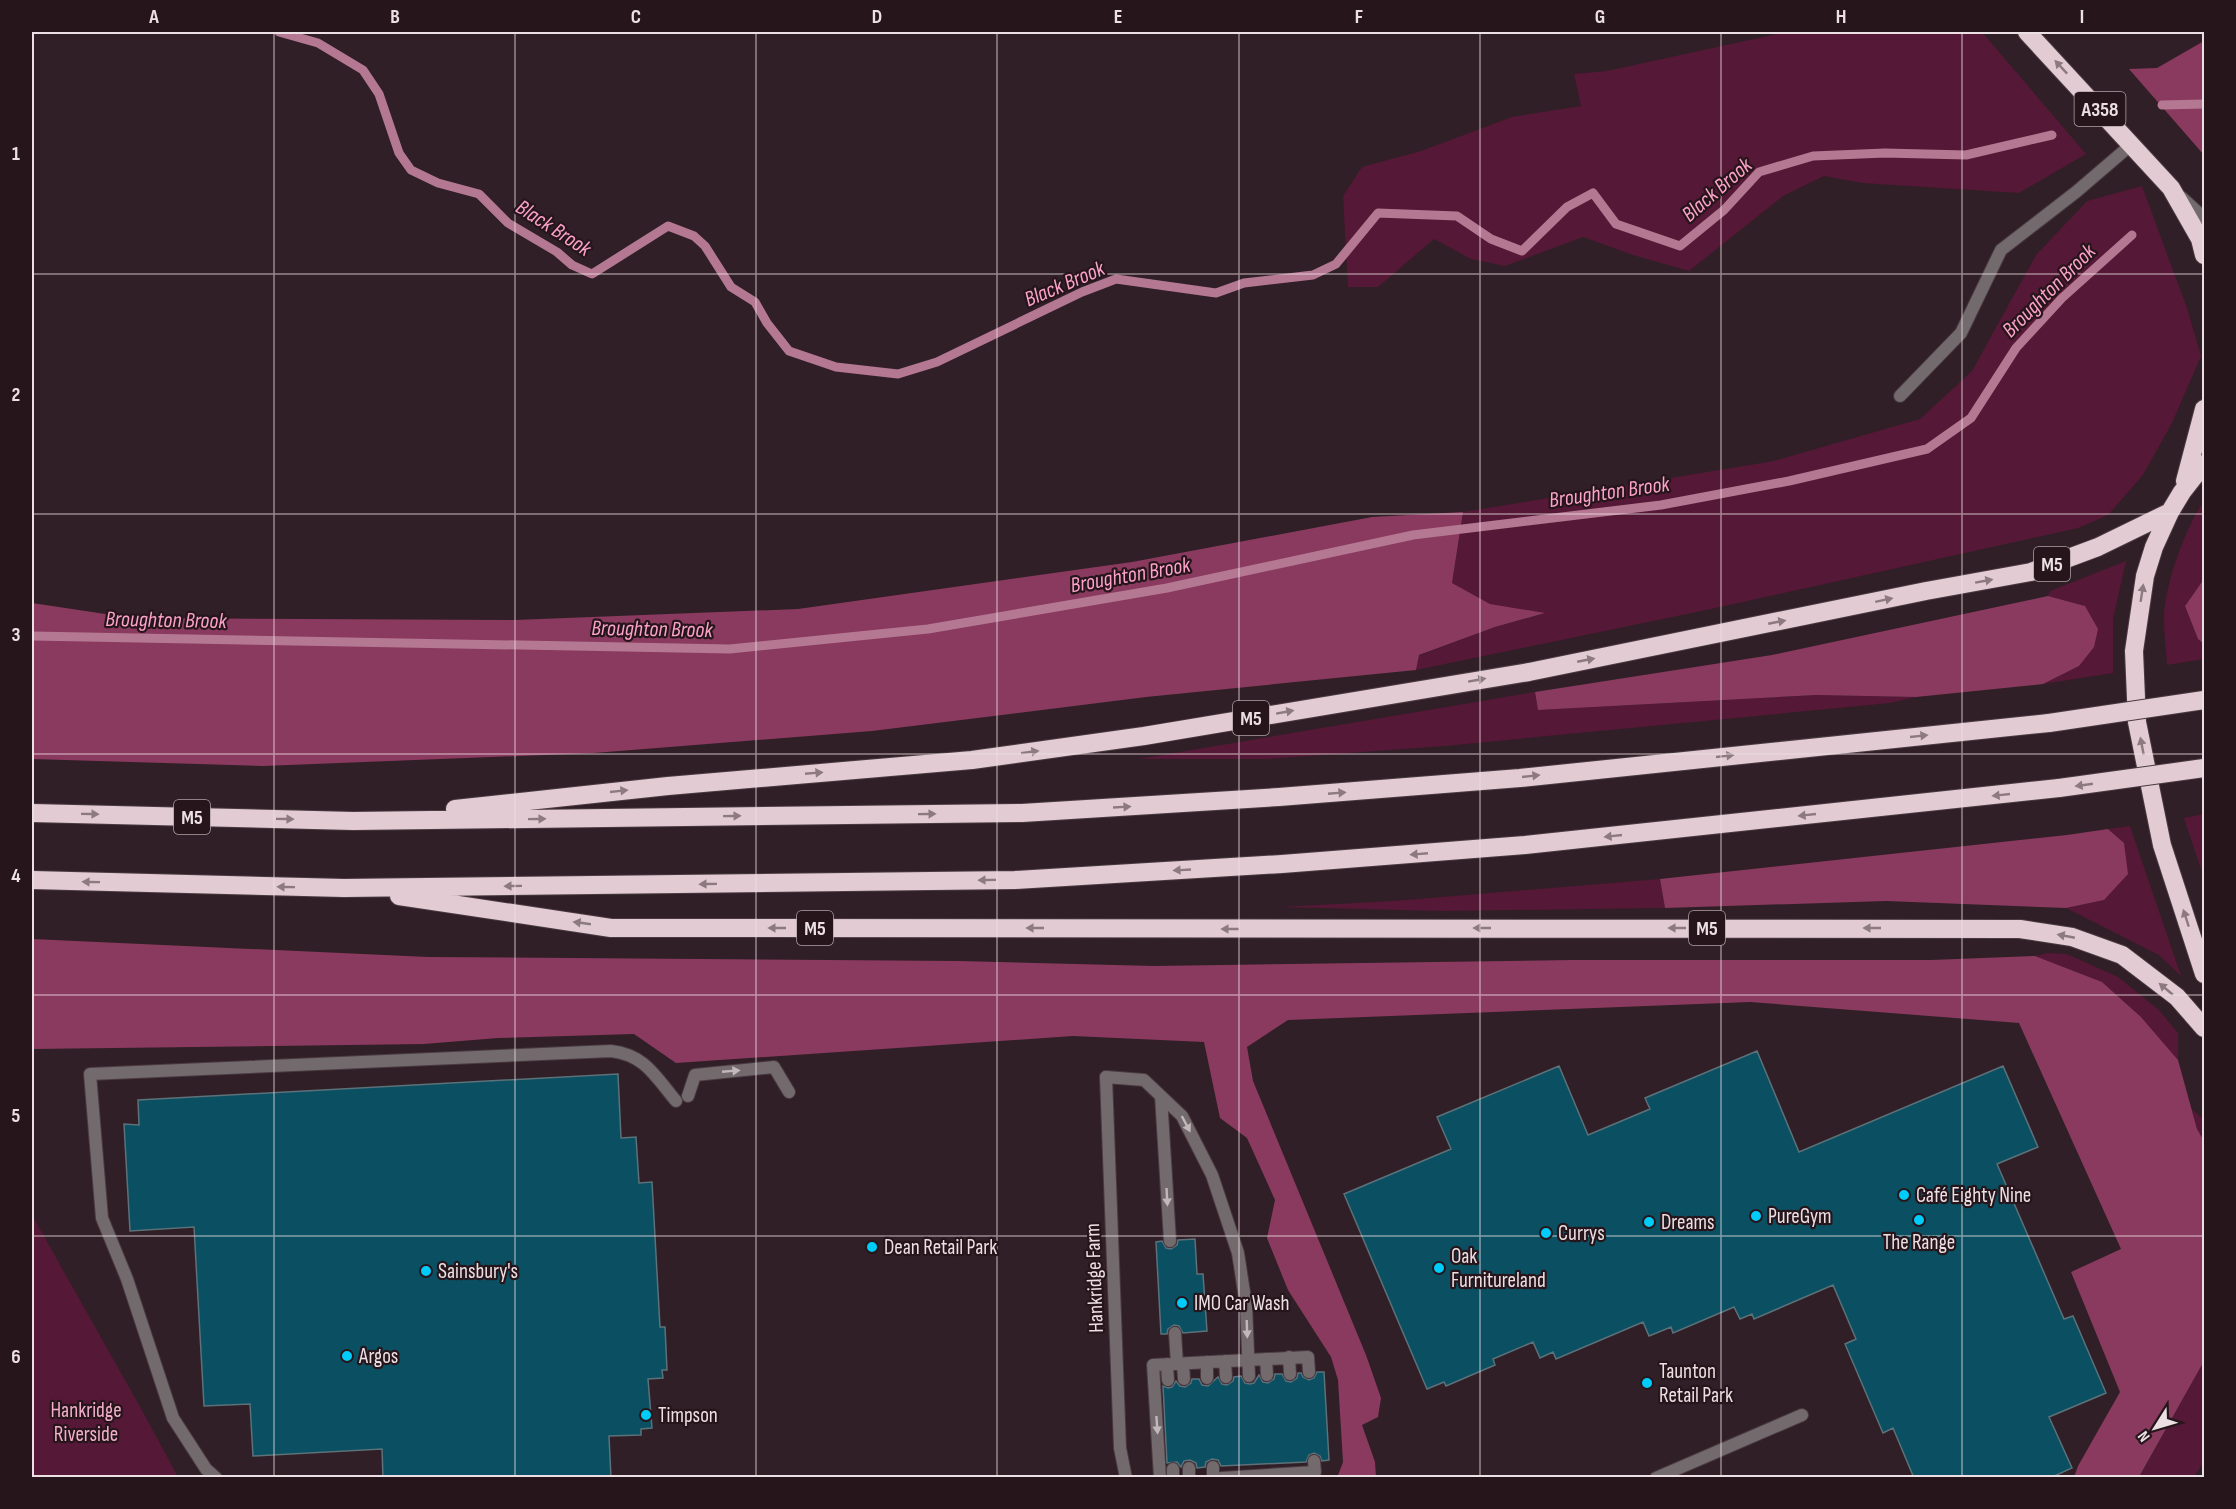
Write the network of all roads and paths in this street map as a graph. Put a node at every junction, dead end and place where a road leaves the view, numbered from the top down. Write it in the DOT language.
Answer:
graph roads {
  1 [pos="2027,32"];
  2 [pos="2132,144"];
  3 [pos="2171,188"];
  4 [pos="2205,218"];
  5 [pos="2205,255"];
  6 [pos="1900,396"];
  7 [pos="2205,409"];
  8 [pos="2205,464"];
  9 [pos="2182,492"];
  10 [pos="2170,512"];
  11 [pos="2205,700"];
  12 [pos="2205,768"];
  13 [pos="32,813"];
  14 [pos="352,821"];
  15 [pos="32,880"];
  16 [pos="344,888"];
  17 [pos="2205,974"];
  18 [pos="2205,1028"];
  19 [pos="789,1092"];
  20 [pos="688,1096"];
  21 [pos="1161,1096"];
  22 [pos="676,1101"];
  23 [pos="1170,1241"];
  24 [pos="1175,1333"];
  25 [pos="1289,1357"];
  26 [pos="1266,1359"];
  27 [pos="1248,1360"];
  28 [pos="1226,1361"];
  29 [pos="1207,1362"];
  30 [pos="1176,1364"];
  31 [pos="1309,1372"];
  32 [pos="1290,1374"];
  33 [pos="1267,1375"];
  34 [pos="1249,1376"];
  35 [pos="1226,1377"];
  36 [pos="1207,1378"];
  37 [pos="1184,1379"];
  38 [pos="1168,1380"];
  39 [pos="1802,1415"];
  40 [pos="1314,1461"];
  41 [pos="1232,1471"];
  42 [pos="216,1478"];
  43 [pos="1126,1478"];
  44 [pos="1160,1478"];
  45 [pos="1221,1478"];
  46 [pos="1656,1478"];
  2 -- 1 [label="highway, A358, one-way"];
  2 -- 3 [label="highway, A358"];
  2 -- 6 [label="street"];
  3 -- 4 [label="street, A358"];
  3 -- 5 [label="highway, A358"];
  7 -- 9 [label="highway"];
  8 -- 9 [label="highway"];
  9 -- 10 [label="highway"];
  14 -- 10 [label="highway, M5, one-way"];
  17 -- 10 [label="highway, one-way"];
  14 -- 11 [label="highway, M5, one-way, bridge"];
  12 -- 16 [label="highway, M5, one-way, bridge"];
  13 -- 14 [label="highway, M5, one-way"];
  16 -- 15 [label="highway, M5, one-way"];
  18 -- 16 [label="highway, M5, one-way"];
  20 -- 19 [label="street, one-way"];
  21 -- 23 [label="street, one-way"];
  21 -- 27 [label="street, one-way"];
  21 -- 43 [label="street, Hankridge Farm"];
  22 -- 42 [label="street"];
  24 -- 30 [label="street"];
  25 -- 26 [label="street"];
  25 -- 31 [label="street"];
  25 -- 32 [label="street"];
  26 -- 27 [label="street"];
  26 -- 33 [label="street"];
  27 -- 28 [label="street"];
  27 -- 34 [label="street"];
  28 -- 29 [label="street"];
  28 -- 35 [label="street"];
  29 -- 30 [label="street"];
  29 -- 36 [label="street"];
  30 -- 37 [label="street"];
  30 -- 38 [label="street"];
  30 -- 44 [label="street, one-way"];
  39 -- 46 [label="street"];
  40 -- 41 [label="street"];
  41 -- 45 [label="street"];
}
